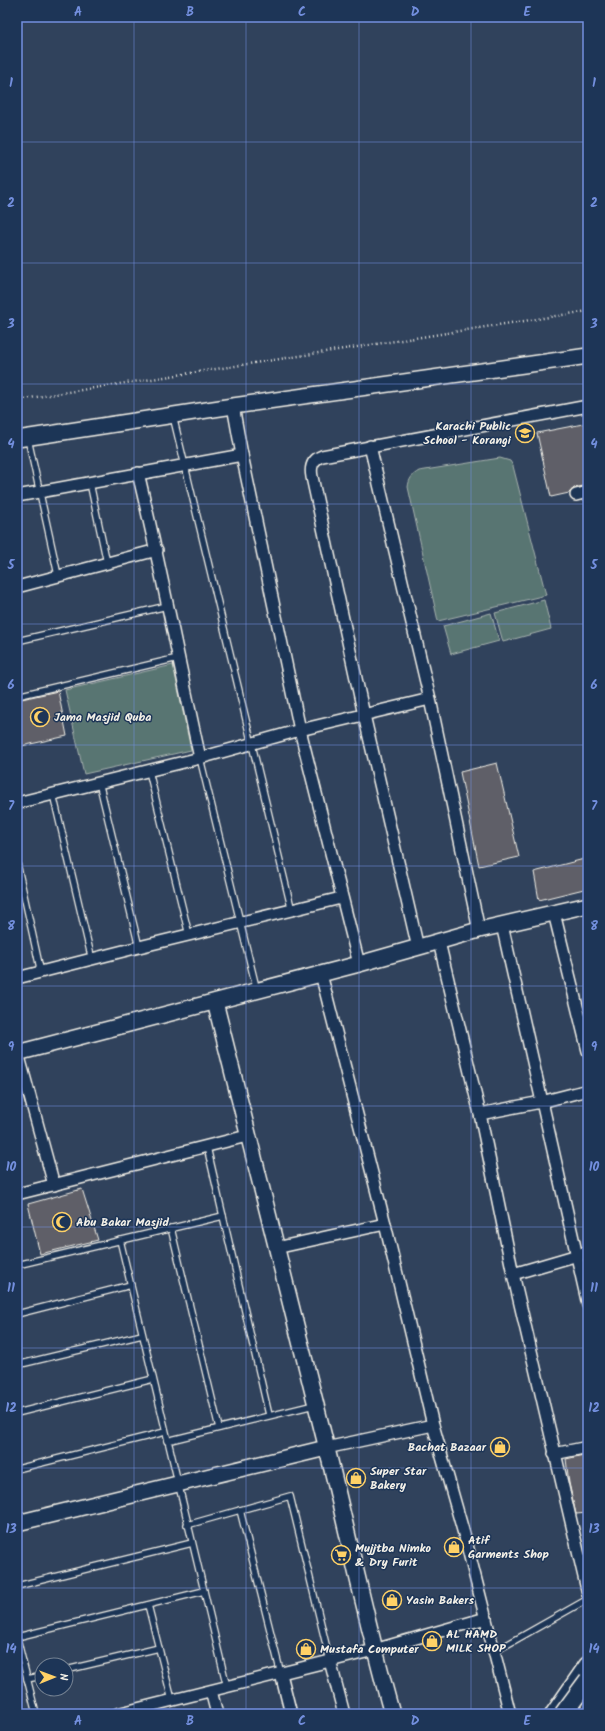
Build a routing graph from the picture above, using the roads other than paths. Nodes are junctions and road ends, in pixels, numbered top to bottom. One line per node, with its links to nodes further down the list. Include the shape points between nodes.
1 (588, 356): 2 (street)
2 (233, 406): 4 (street); 7 (street)
3 (588, 406): 6 (street)
4 (173, 416): 5 (street); 8 (lane)
5 (22, 439): 11 (lane)
6 (370, 446): 23 (street); 24 (street, via 322,456 313,463 311,471)
7 (242, 455): 8 (street); 25 (street)
8 (185, 466): 9 (street); 26 (lane)
9 (138, 473): 10 (street); 15 (street)
10 (90, 483): 11 (street); 16 (lane)
11 (39, 492): 14 (street); 17 (lane)
12 (588, 492): 13 (street)
13 (576, 495)
14 (17, 496)
15 (157, 550): 16 (street); 19 (street)
16 (107, 563): 17 (street)
17 (58, 575): 18 (street)
18 (17, 587)
19 (167, 606): 20 (lane); 21 (street)
20 (17, 641)
21 (178, 658): 22 (lane); 27 (street)
22 (17, 696)
23 (430, 700): 24 (street); 39 (street)
24 (364, 715): 25 (street); 43 (street)
25 (300, 730): 26 (street); 33 (street)
26 (252, 743): 27 (street); 35 (lane)
27 (200, 758): 28 (street); 37 (lane)
28 (149, 771): 29 (street); 40 (lane)
29 (99, 782): 30 (street); 42 (lane)
30 (53, 794): 31 (street); 44 (lane)
31 (17, 803)
32 (17, 863): 46 (lane)
33 (341, 898): 35 (street); 45 (street)
34 (588, 905): 36 (street)
35 (292, 911): 37 (street)
36 (554, 913): 38 (street); 51 (street)
37 (240, 923): 40 (street); 49 (lane)
38 (502, 925): 39 (street); 54 (street)
39 (479, 930): 41 (street)
40 (189, 935): 42 (street)
41 (439, 942): 43 (street); 55 (street)
42 (139, 947): 44 (street)
43 (418, 948): 45 (street)
44 (92, 960): 46 (street)
45 (359, 964): 47 (street)
46 (41, 973): 48 (street)
47 (321, 974): 49 (street); 61 (street)
48 (17, 978)
49 (257, 991): 50 (street)
50 (216, 1002): 52 (street); 56 (street)
51 (588, 1051)
52 (18, 1053): 58 (street)
53 (588, 1090): 54 (street)
54 (541, 1102): 55 (street); 66 (street)
55 (480, 1114): 68 (street)
56 (247, 1136): 57 (street); 64 (street)
57 (206, 1147): 58 (street); 60 (lane)
58 (54, 1185): 59 (street)
59 (17, 1194)
60 (223, 1216): 62 (lane); 77 (lane)
61 (385, 1224): 64 (street); 78 (street)
62 (171, 1228): 63 (lane); 79 (lane)
63 (120, 1240): 67 (lane); 69 (lane)
64 (276, 1248): 75 (street)
65 (588, 1252): 66 (street)
66 (577, 1255): 68 (street); 70 (street)
67 (17, 1265)
68 (513, 1274): 84 (street)
69 (131, 1285): 71 (lane); 72 (lane)
70 (588, 1304)
71 (17, 1314)
72 (142, 1335): 73 (lane); 74 (lane)
73 (17, 1365)
74 (153, 1379): 76 (lane); 80 (lane)
75 (315, 1404): 77 (lane); 83 (street)
76 (17, 1413)
77 (269, 1415): 79 (lane)
78 (433, 1425): 83 (street); 96 (street)
79 (220, 1428): 81 (lane)
80 (165, 1432): 81 (lane); 85 (lane)
81 (167, 1441): 86 (lane)
82 (588, 1447): 84 (street)
83 (326, 1448): 86 (street); 99 (street)
84 (554, 1454): 93 (street)
85 (17, 1469)
86 (177, 1485): 88 (street); 89 (lane)
87 (240, 1510): 89 (lane); 101 (lane, via 290,1496); 104 (lane)
88 (17, 1523)
89 (187, 1525): 90 (lane)
90 (192, 1542): 91 (lane); 92 (lane)
91 (17, 1586)
92 (204, 1591): 95 (lane); 108 (lane)
93 (588, 1594)
94 (588, 1599): 100 (lane)
95 (148, 1605): 97 (lane); 98 (lane)
96 (486, 1618): 99 (street); 100 (street)
97 (17, 1638): 106 (lane)
98 (159, 1648): 103 (lane); 110 (lane)
99 (374, 1650): 101 (street); 117 (street)
100 (494, 1652): 118 (street)
101 (330, 1661): 104 (street); 116 (street)
102 (588, 1665): 111 (main road)
103 (74, 1668)
104 (281, 1674): 108 (street); 115 (street)
105 (34, 1678): 106 (lane)
106 (27, 1679): 112 (lane)
107 (588, 1680): 111 (main road, bridge)
108 (227, 1687): 109 (street)
109 (211, 1691): 110 (street); 114 (street)
110 (172, 1700): 113 (street)
111 (563, 1711)
112 (36, 1714)
113 (117, 1714)
114 (217, 1714)
115 (291, 1714)
116 (344, 1714)
117 (392, 1714)
118 (510, 1714)

